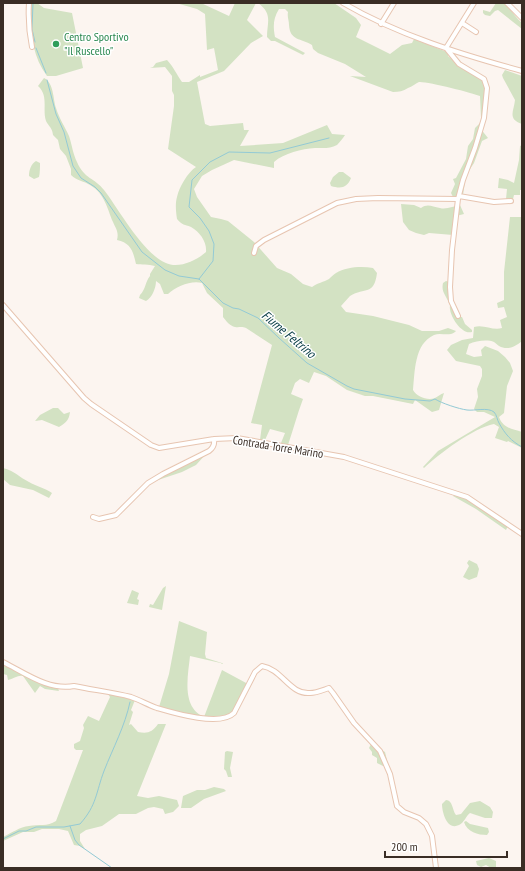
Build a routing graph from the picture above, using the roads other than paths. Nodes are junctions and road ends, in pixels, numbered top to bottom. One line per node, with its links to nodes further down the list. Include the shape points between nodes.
1 (29, 3): 11 (street, via 29,33)
2 (343, 3): 6 (street)
3 (394, 3): 9 (street)
4 (474, 3): 8 (street)
5 (507, 3): 7 (street)
6 (350, 5): 9 (street)
7 (522, 18)
8 (462, 23): 10 (street); 12 (street)
9 (382, 24): 12 (street)
10 (476, 32)
11 (32, 47)
12 (446, 48): 13 (street); 14 (street, via 459,64 484,79 487,88 484,118)
13 (522, 72)
14 (458, 198): 15 (street); 16 (street, via 378,198 337,203 264,240 256,246); 18 (street, via 450,287 451,301)
15 (511, 201)
16 (254, 253)
17 (3, 305): 19 (street, Contrada Torre Marino, via 84,398 152,445 159,448)
18 (458, 316)
19 (214, 440): 20 (street, via 213,448 209,451 148,483 116,515 99,519); 21 (street, Contrada Torre Marino, via 237,438 344,457 467,497)
20 (93, 517)
21 (522, 534)
22 (3, 662): 23 (street, via 50,685 65,688 74,686 130,697 158,708 202,718 230,717 255,672 262,666 271,668 303,693 329,688 354,723 380,751 390,774 397,806 426,824 432,836)
23 (436, 868)

